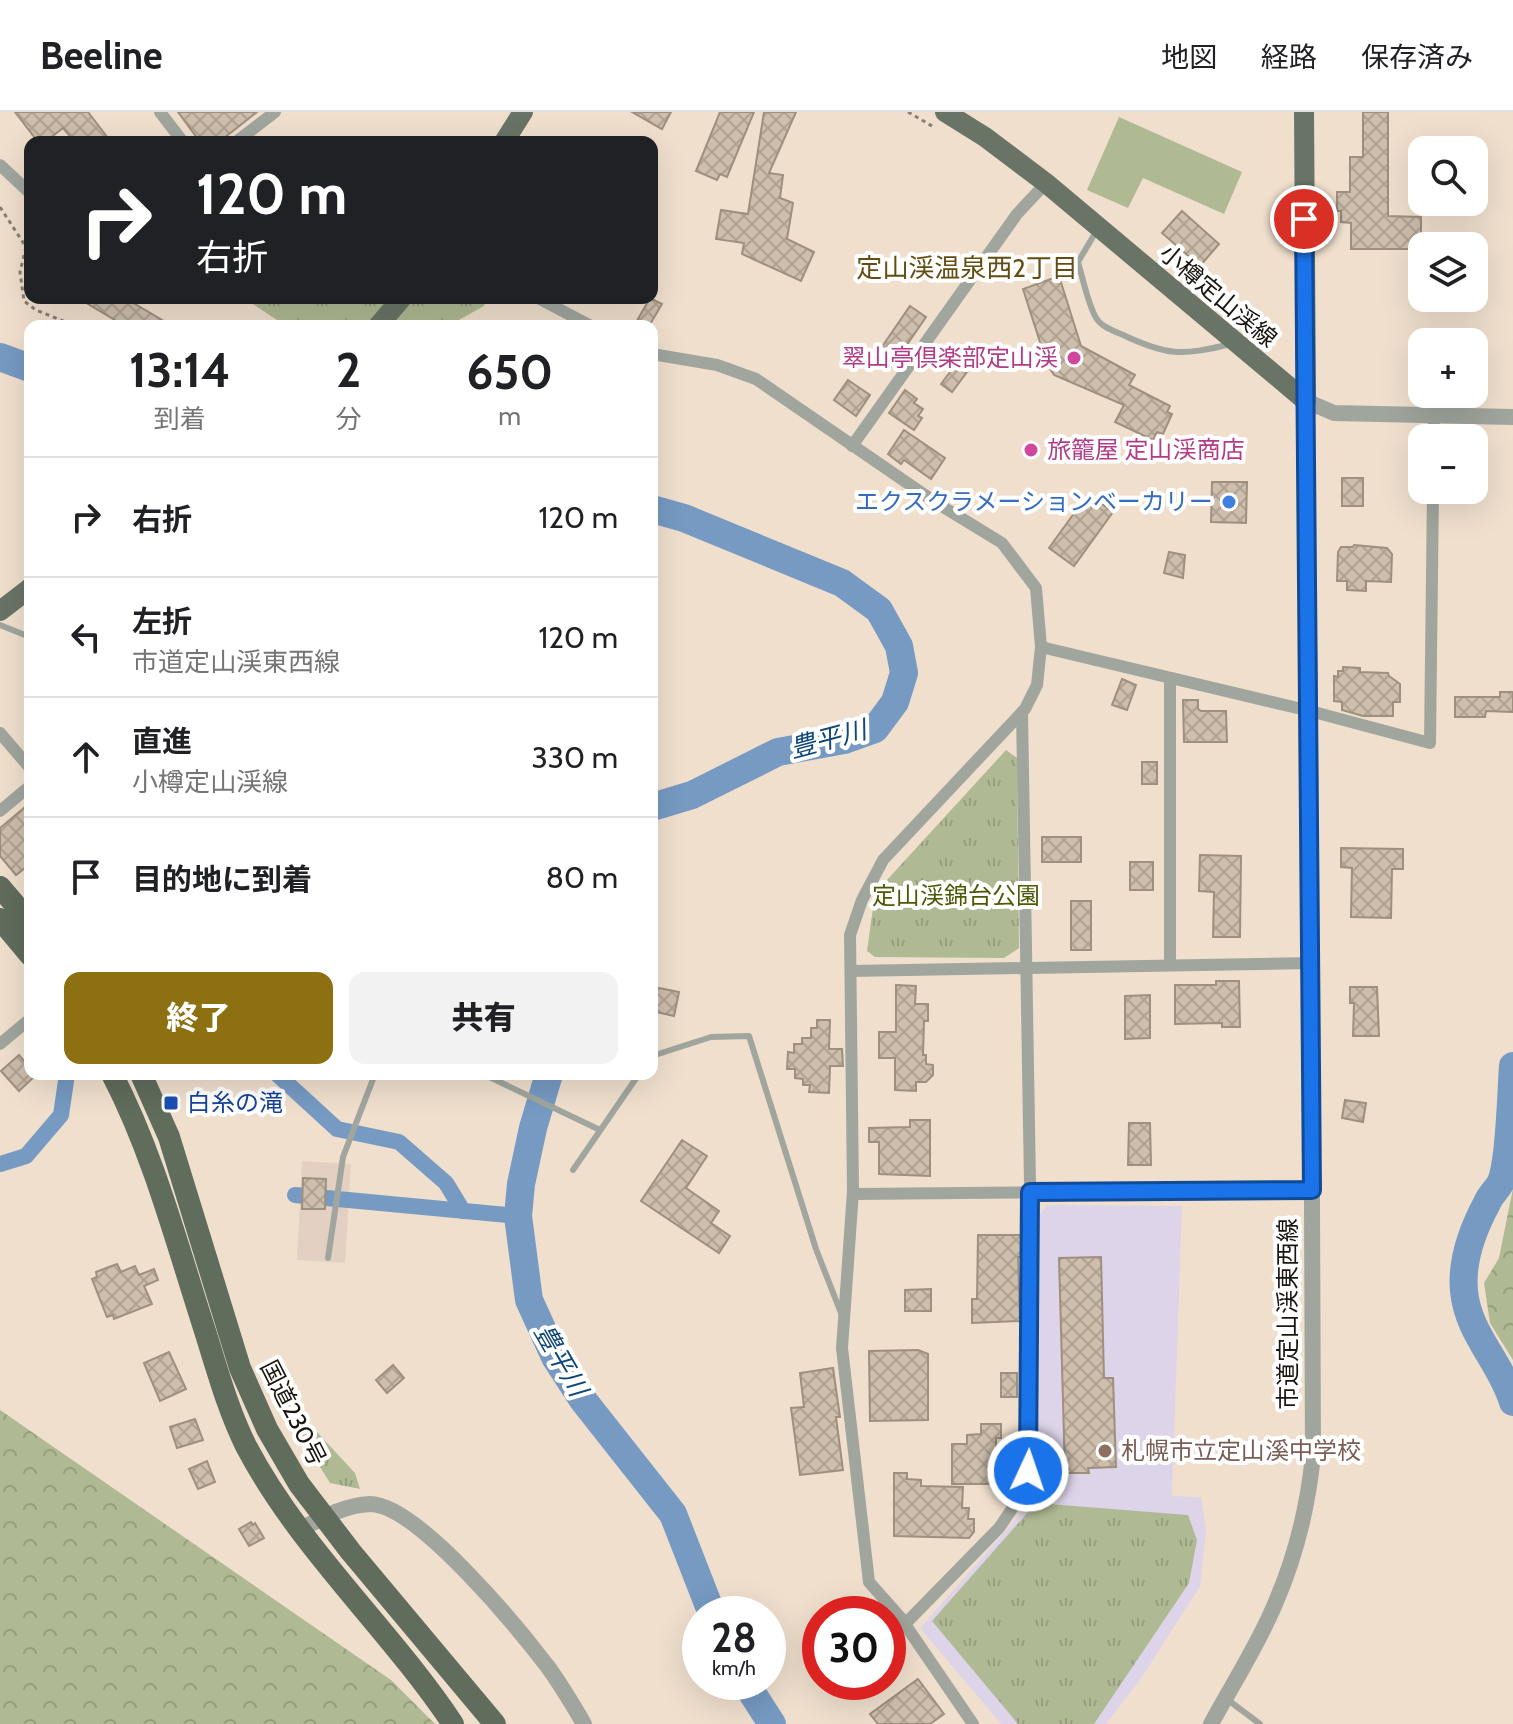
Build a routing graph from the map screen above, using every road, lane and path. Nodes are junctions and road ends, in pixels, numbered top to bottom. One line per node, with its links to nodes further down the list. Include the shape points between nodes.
1 (160, 112): 7 (street)
2 (275, 112): 8 (street)
3 (523, 112): 9 (main road)
4 (908, 112): 6 (path)
5 (1304, 112): 26 (main road, 小樽定山渓線)
6 (938, 119): 11 (main road, 小樽定山渓線, via 985,137)
7 (178, 136)
8 (244, 136)
9 (508, 136)
10 (0, 165): 12 (street)
11 (1046, 183): 14 (main road, 小樽定山渓線); 30 (street, via 1017,214)
12 (24, 187)
13 (0, 207): 15 (path)
14 (1098, 228): 24 (main road, 小樽定山渓線); 24 (lane, via 1078,262 1096,318 1105,327 1174,353)
15 (24, 244)
16 (24, 255): 17 (path)
17 (24, 301)
18 (28, 304): 21 (path)
19 (397, 304): 22 (main road)
20 (549, 304): 23 (street)
21 (60, 320)
22 (383, 320)
23 (580, 320)
24 (1234, 343): 26 (main road, 小樽定山渓線)
25 (658, 355): 30 (street, via 717,365 756,379)
26 (1306, 401): 27 (street, via 1334,413); 38 (street, 市道定山渓東西線)
27 (1434, 416): 28 (street); 29 (street)
28 (1513, 417)
29 (1434, 424)
30 (852, 446): 36 (street, via 1002,543 1036,588)
31 (1433, 504): 38 (street, via 1430,743)
32 (24, 593): 33 (main road)
33 (0, 611)
34 (0, 625): 35 (lane)
35 (24, 635)
36 (1041, 647): 37 (street); 39 (street, via 1037,685)
37 (1170, 678): 38 (street); 49 (street)
38 (1310, 711): 48 (street, 市道定山渓東西線)
39 (1022, 712): 50 (street); 51 (street, via 883,860 850,935)
40 (0, 733): 41 (street)
41 (24, 761)
42 (24, 791): 43 (street)
43 (0, 811)
44 (0, 887): 45 (highway)
45 (24, 915)
46 (0, 919): 47 (highway)
47 (24, 948)
48 (1311, 963): 49 (street); 62 (street, 市道定山渓東西線)
49 (1170, 965): 50 (street)
50 (1026, 967): 51 (street); 63 (street)
51 (851, 971): 64 (street)
52 (24, 1024): 53 (street)
53 (0, 1044)
54 (658, 1054): 66 (lane, via 711,1037 749,1036 816,1249)
55 (115, 1080): 68 (highway, 国道230号, via 144,1145 245,1444)
56 (144, 1080): 67 (highway, 国道230号, via 169,1137 240,1368 267,1429)
57 (373, 1080): 65 (lane, via 343,1157)
58 (495, 1080): 60 (lane)
59 (635, 1080): 60 (lane)
60 (600, 1130): 61 (lane)
61 (573, 1170)
62 (1312, 1190): 63 (street); 72 (street, 市道定山渓東西線, via 1310,1489 1275,1606)
63 (1030, 1192): 64 (street); 70 (street, via 1026,1488 999,1528)
64 (853, 1194): 66 (street)
65 (328, 1258)
66 (844, 1320): 69 (street, via 842,1348 869,1582)
67 (325, 1516): 68 (street); 74 (highway, 国道230号); 75 (street, via 371,1504 416,1525 446,1551 547,1665)
68 (301, 1529): 73 (highway, 国道230号)
69 (881, 1596)
70 (906, 1623)
71 (906, 1625): 76 (street)
72 (1225, 1698): 77 (street, 市道定山渓東西線); 78 (lane)
73 (453, 1724)
74 (495, 1724)
75 (584, 1724)
76 (973, 1724)
77 (1211, 1724)
78 (1260, 1724)

